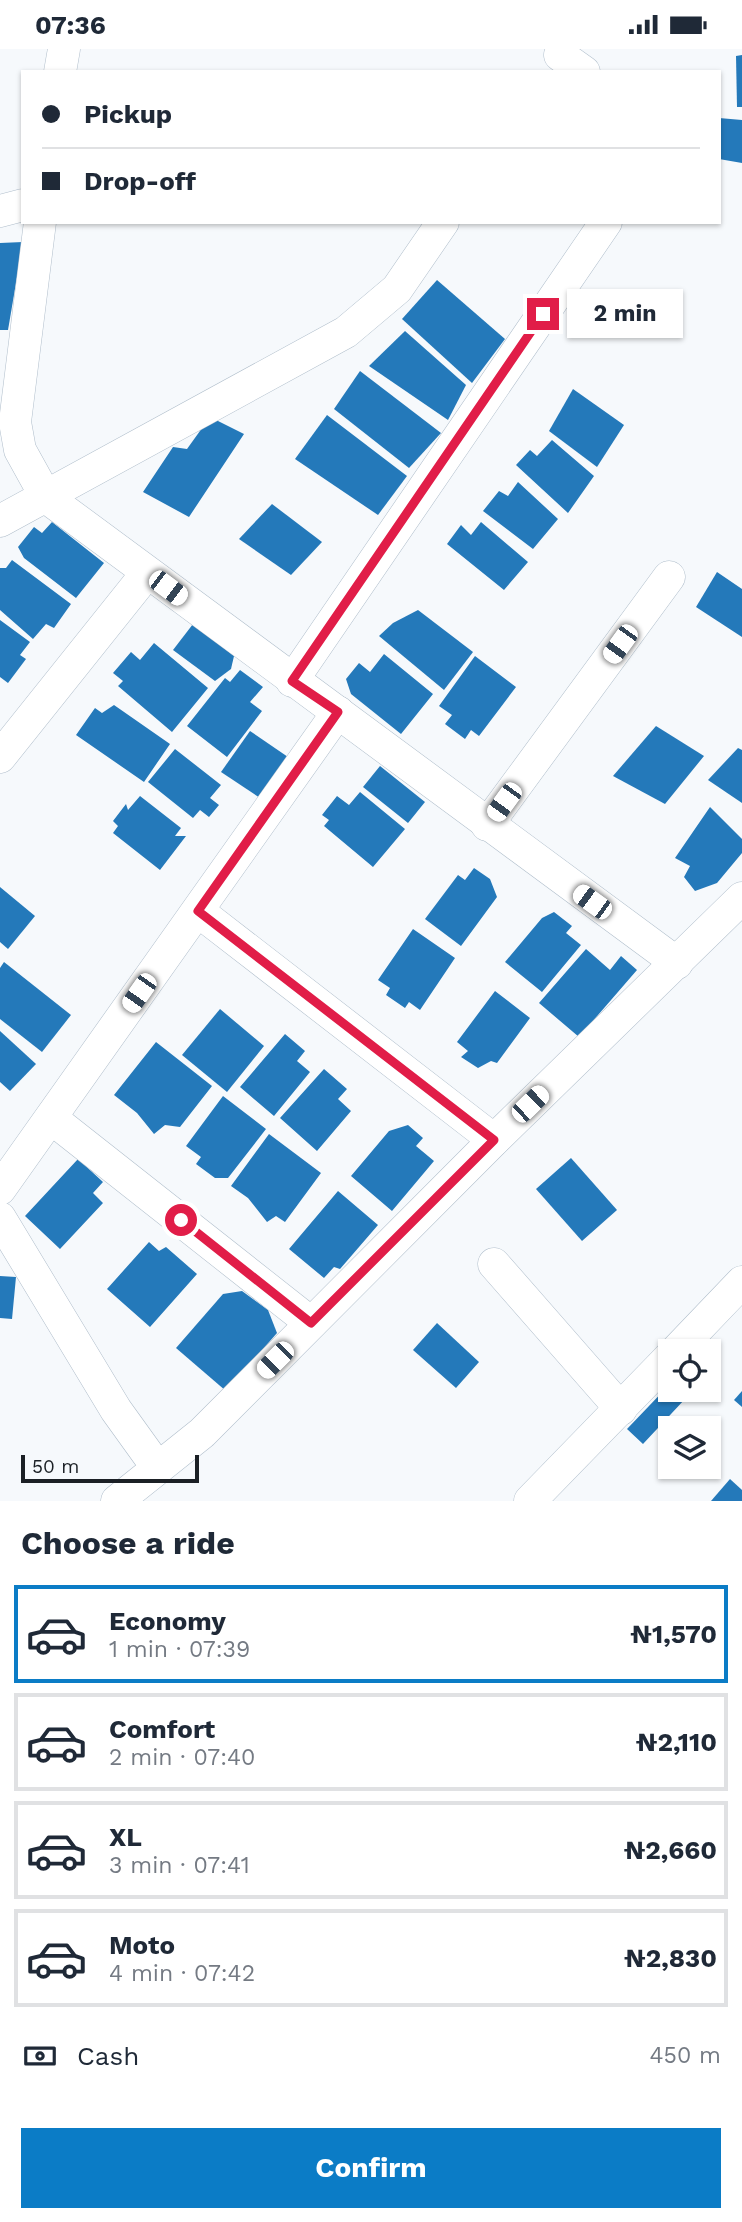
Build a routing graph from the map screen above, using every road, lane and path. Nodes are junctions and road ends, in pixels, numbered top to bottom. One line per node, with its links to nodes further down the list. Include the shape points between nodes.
1 (64, 49): 2 (street)
2 (60, 70)
3 (21, 206): 4 (street)
4 (0, 211)
5 (40, 224): 8 (street)
6 (442, 224): 9 (street, via 397,289 346,332)
7 (605, 224): 13 (street)
8 (8, 434): 9 (street)
9 (46, 497): 10 (street); 11 (street)
10 (0, 520)
11 (147, 572): 13 (street); 15 (street)
12 (669, 577): 16 (street)
13 (292, 681): 14 (street)
14 (338, 712): 16 (street); 18 (street)
15 (0, 757)
16 (487, 825): 19 (street)
17 (742, 898): 19 (street)
18 (198, 911): 20 (street); 21 (street)
19 (677, 963): 21 (street)
20 (51, 1118): 22 (street); 26 (street)
21 (494, 1140): 26 (street)
22 (0, 1189)
23 (0, 1218): 30 (street, via 116,1410)
24 (494, 1264): 29 (street)
25 (742, 1282): 27 (street)
26 (311, 1323): 30 (street, via 202,1433)
27 (687, 1339)
28 (658, 1370): 29 (street)
29 (621, 1409): 32 (street)
30 (157, 1467): 31 (street)
31 (117, 1501)
32 (530, 1501)

